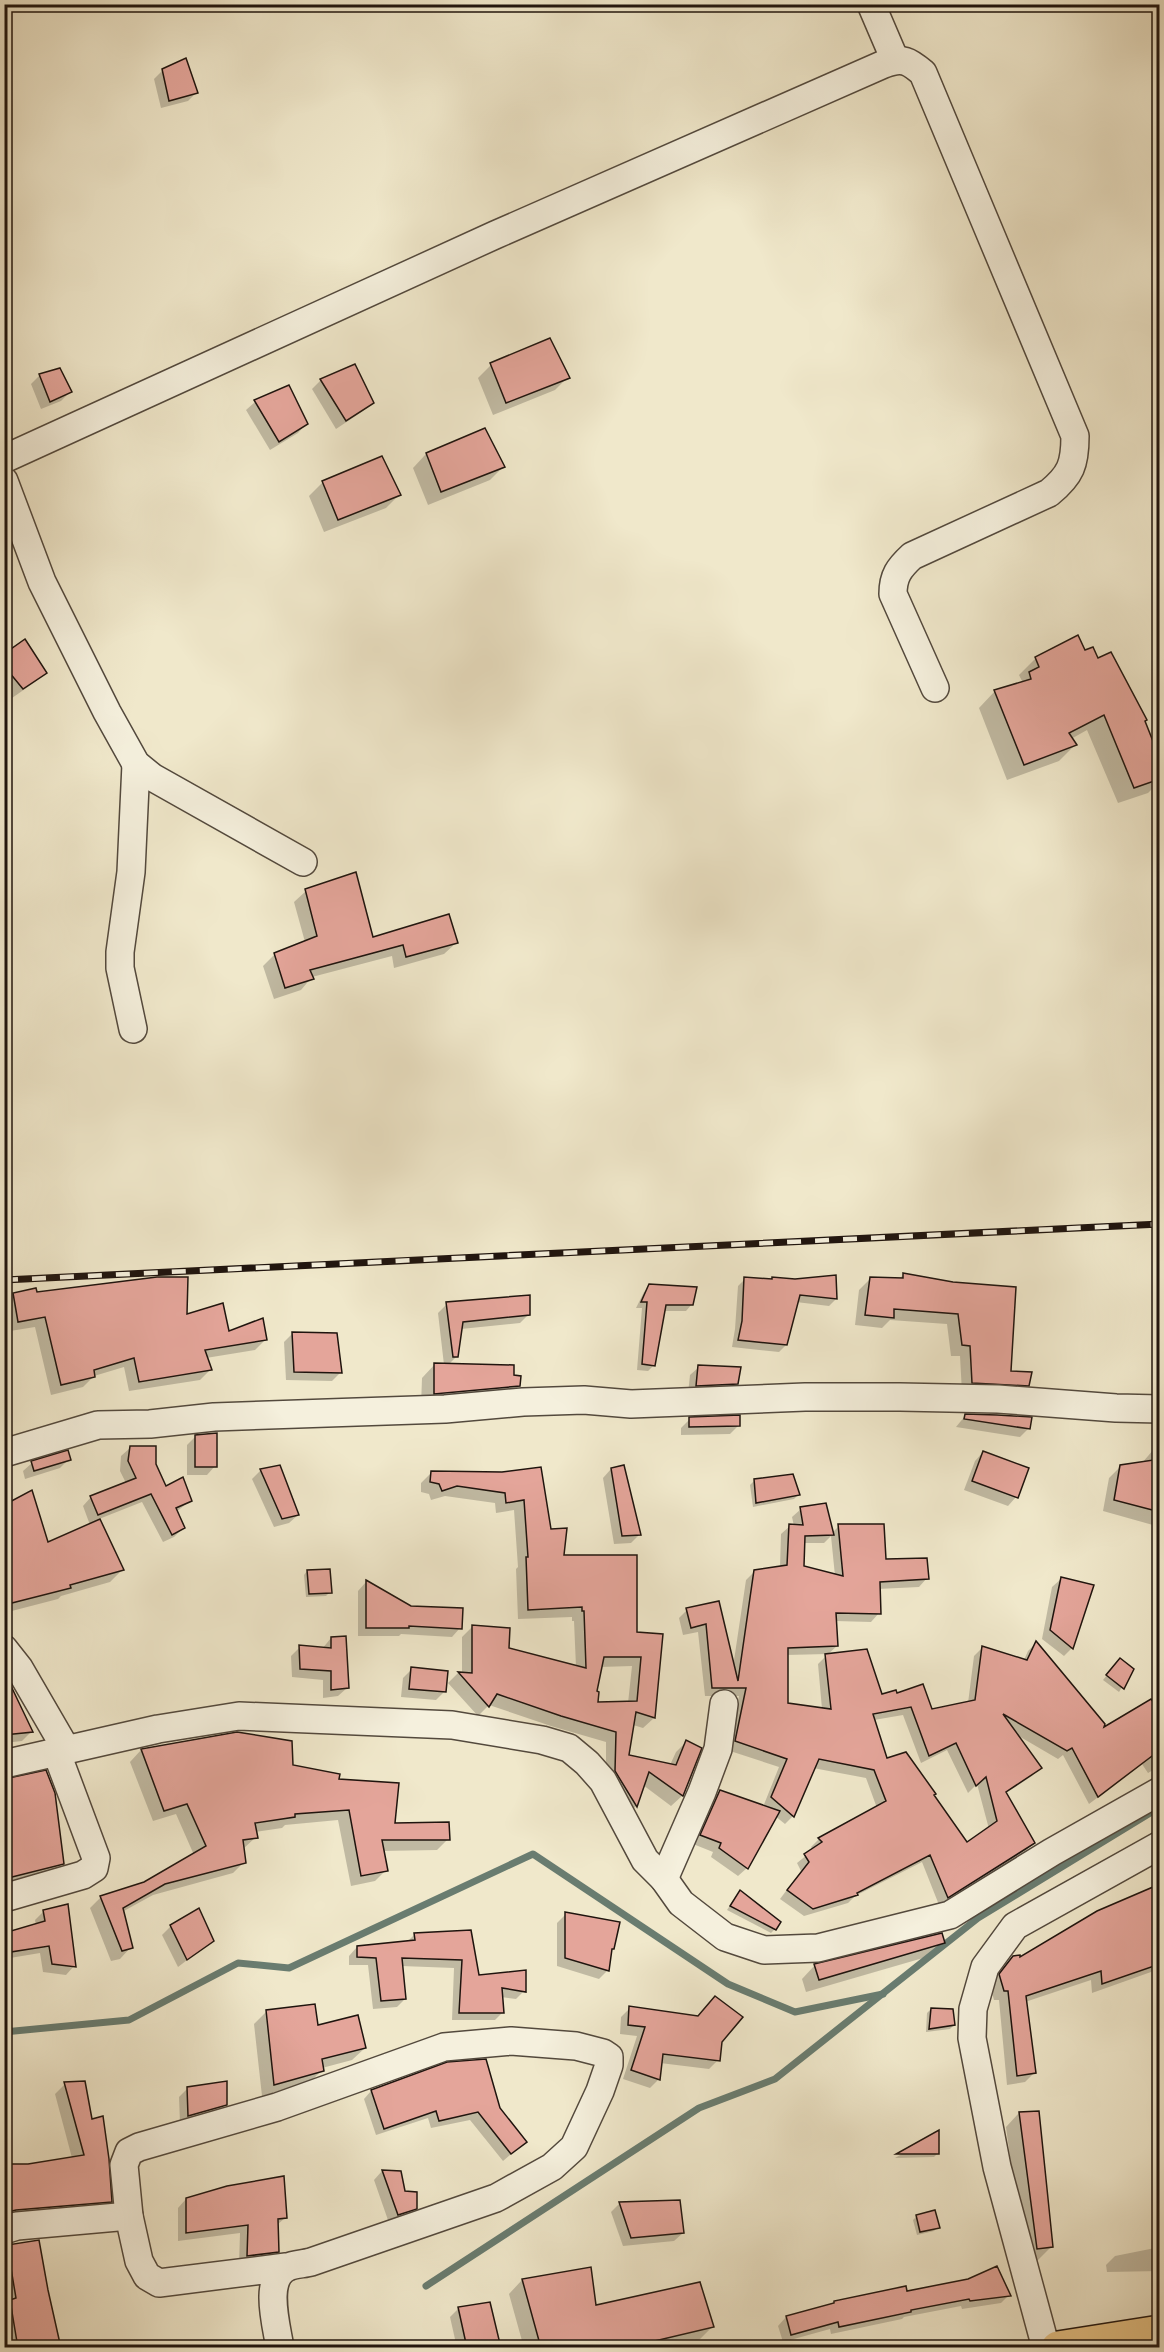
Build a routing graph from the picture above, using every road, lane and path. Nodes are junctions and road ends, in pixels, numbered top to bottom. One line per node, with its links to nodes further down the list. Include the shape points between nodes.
1 (871, 4): 2 (street)
2 (895, 60): 3 (street, via 495,235); 5 (street, via 910,62 923,73 1075,436 1075,459 1064,480 1049,493 912,556 893,580 893,594)
3 (4, 459)
4 (4, 481): 6 (street, via 42,582)
5 (935, 688)
6 (136, 764): 7 (street, via 152,777); 8 (street, via 131,872 120,960)
7 (303, 862)
8 (133, 1029)
9 (1160, 1408): 10 (street, via 998,1398 900,1397 631,1404 584,1400 523,1402 98,1425)
10 (4, 1452)
11 (4, 1649): 13 (street, via 19,1668)
12 (724, 1704): 17 (street, via 718,1749)
13 (61, 1750): 14 (street); 17 (street, via 239,1716 452,1725 542,1740 569,1748 598,1775 645,1860); 18 (street, via 96,1858 94,1868 83,1875)
14 (4, 1764)
15 (1160, 1791): 17 (street, via 950,1916 818,1948 764,1950 725,1937 681,1903)
16 (1160, 1845): 24 (street, via 1015,1926 985,1967 973,2009 972,2038 997,2167)
17 (664, 1879)
18 (4, 1898)
19 (129, 2216): 20 (street); 21 (street, via 139,2261 147,2276 159,2283); 21 (street, via 124,2165 129,2152 139,2147 277,2107 444,2048 511,2042 576,2046 609,2057 600,2091 574,2147 552,2167 496,2198)
20 (4, 2230)
21 (286, 2268): 23 (street, via 276,2278 272,2296)
22 (1160, 2332): 25 (main road)
23 (280, 2348)
24 (1046, 2348)
25 (1058, 2348)

